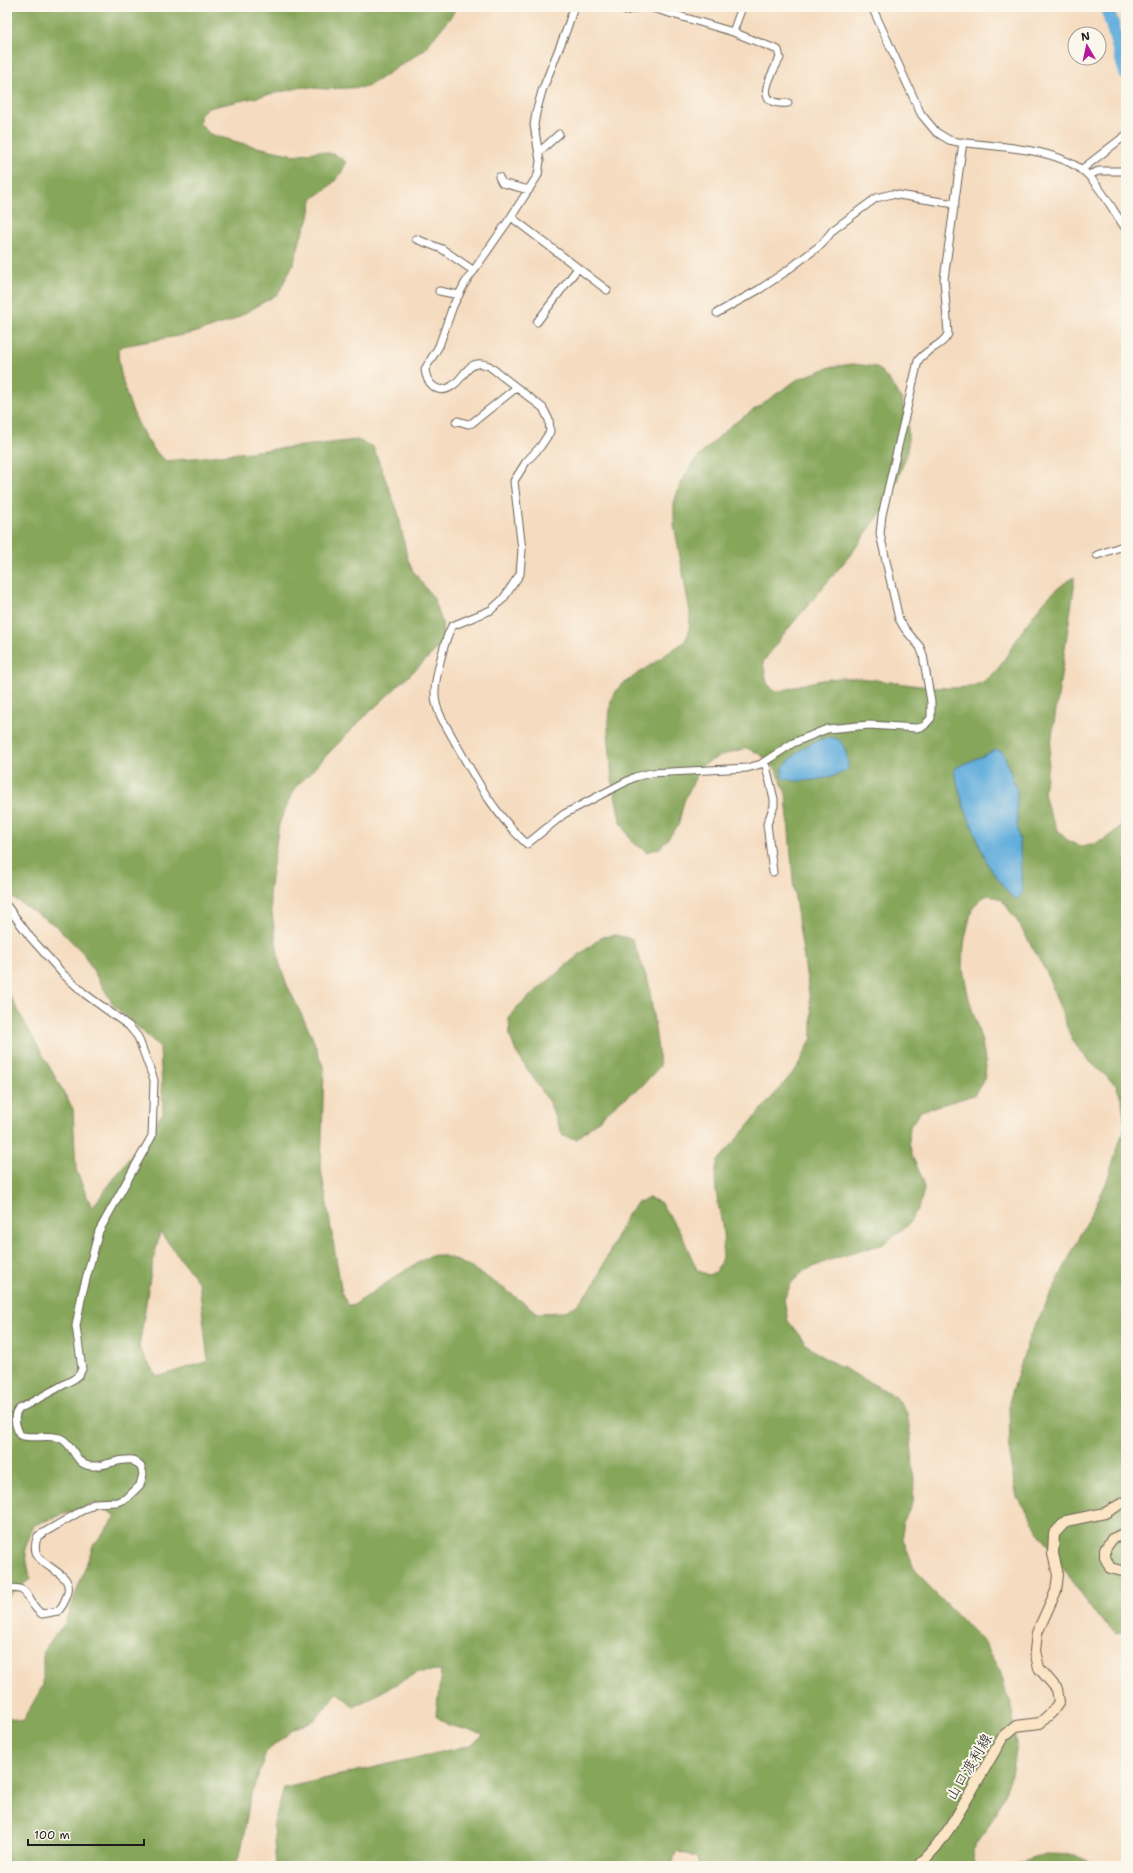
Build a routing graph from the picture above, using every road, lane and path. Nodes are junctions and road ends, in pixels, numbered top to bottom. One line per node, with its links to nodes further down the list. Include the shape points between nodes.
1 (574, 7): 12 (street, via 537,105 534,125)
2 (619, 7): 3 (street, via 625,11)
3 (639, 7)
4 (649, 7): 7 (street)
5 (742, 7): 7 (street)
6 (872, 7): 11 (street, via 921,114 936,132 949,140)
7 (733, 32): 8 (street, via 778,50 780,58 766,85 766,92 775,102)
8 (788, 103)
9 (559, 134): 12 (street)
10 (1126, 135): 13 (street)
11 (963, 142): 13 (street, via 1055,155 1068,160); 18 (street)
12 (539, 152): 17 (street, via 540,169)
13 (1081, 170): 15 (street)
14 (1126, 171): 15 (street, via 1100,171)
15 (1088, 175): 20 (street)
16 (499, 177): 17 (street, via 502,183)
17 (529, 190): 19 (street)
18 (954, 204): 27 (street, via 892,194 876,198 832,230 822,244 785,272); 33 (street, via 944,279 948,334 942,343 925,353 918,361 880,524 884,558 897,614 923,655 931,702 931,718 924,726 917,728 869,724 827,729 793,743)
19 (512, 217): 22 (street); 23 (street)
20 (1126, 229)
21 (416, 239): 23 (street, via 442,250)
22 (578, 268): 24 (street); 28 (street)
23 (474, 271): 26 (street)
24 (607, 290)
25 (440, 291): 26 (street)
26 (459, 295): 29 (street, via 438,346 425,369 427,380 435,388 444,390 471,367 485,364)
27 (717, 313)
28 (536, 322)
29 (516, 388): 30 (street, via 472,423); 33 (street, via 543,408 550,426 549,435 514,481 522,550 520,574 503,599 491,610 452,626 434,691 435,702 442,719 487,797 517,837 527,844 564,814 635,777 651,773 747,768)
30 (456, 422)
31 (1126, 545): 32 (street)
32 (1097, 555)
33 (765, 762): 34 (street, via 774,799 767,824)
34 (773, 872)
35 (7, 906): 39 (street, via 63,974 129,1026 138,1037 155,1084 152,1136 99,1232 84,1287 76,1326 82,1369 74,1379 49,1391 15,1413 20,1435 29,1438 61,1439 80,1461 91,1466 133,1460 141,1468 142,1479 140,1485 122,1501 95,1503 38,1536 35,1546 38,1557 64,1576 68,1584 68,1594 58,1611 42,1614 35,1608 28,1594 20,1589)
36 (1126, 1501): 40 (main road, 山口渡利線, via 1105,1513 1066,1521 1054,1534 1053,1554 1058,1575 1056,1591 1038,1633 1035,1651 1039,1668 1057,1689 1059,1702 1040,1723 1016,1726 1003,1737 951,1826)
37 (1126, 1534): 38 (main road, via 1112,1539 1105,1549 1110,1568)
38 (1126, 1572)
39 (7, 1589)
40 (919, 1866)

